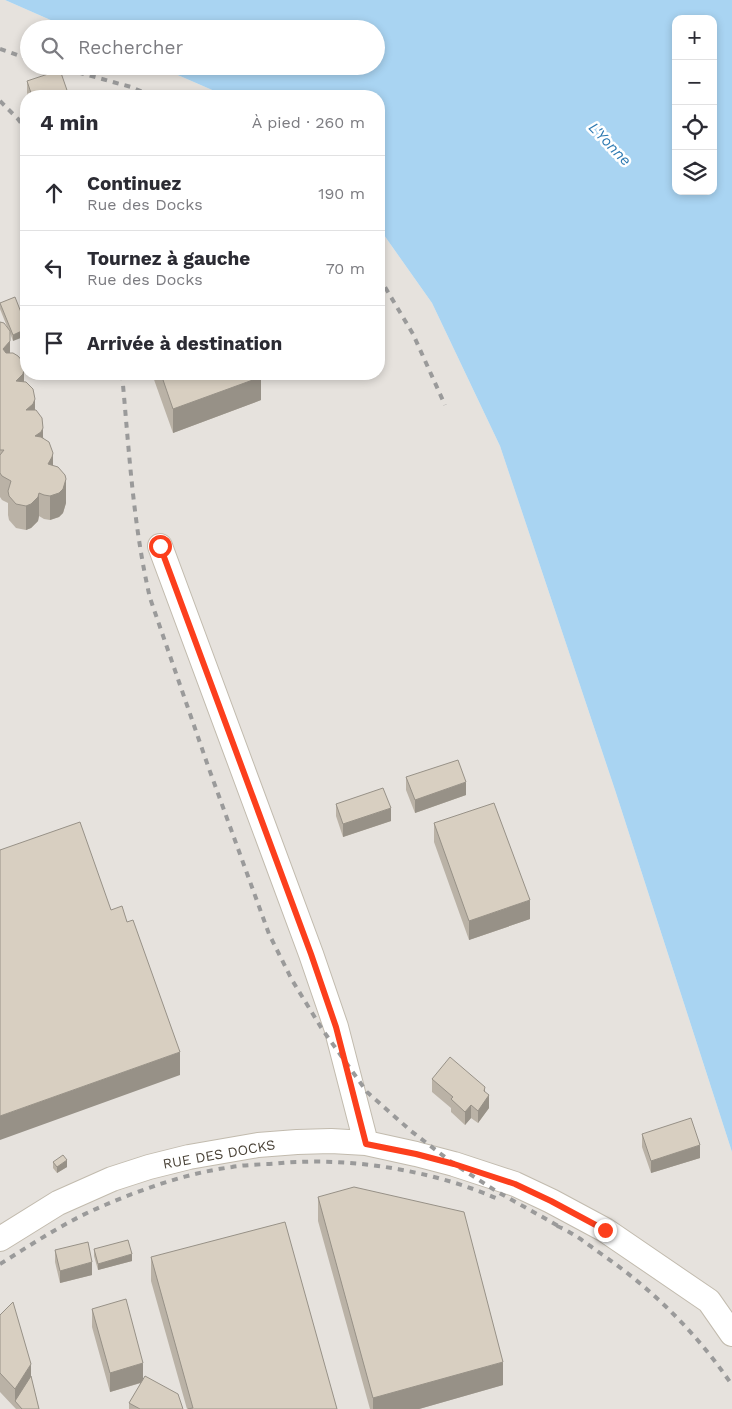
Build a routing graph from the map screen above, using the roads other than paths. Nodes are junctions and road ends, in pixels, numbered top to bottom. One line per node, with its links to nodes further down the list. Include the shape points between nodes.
1 (160, 546): 2 (street, via 311,954 336,1027)
2 (366, 1144): 3 (street, RUE DES DOCKS, via 331,1141 258,1145 149,1167 58,1203); 4 (street, RUE DES DOCKS, via 454,1164 515,1184 551,1201 605,1230 709,1301)
3 (0, 1239)
4 (732, 1334)

